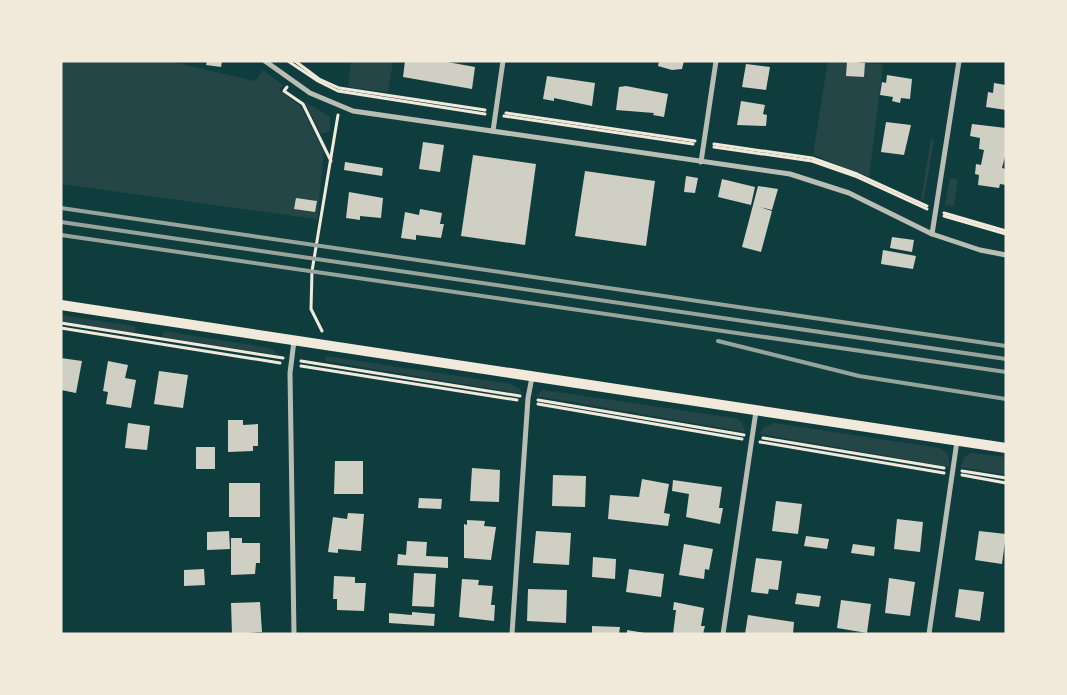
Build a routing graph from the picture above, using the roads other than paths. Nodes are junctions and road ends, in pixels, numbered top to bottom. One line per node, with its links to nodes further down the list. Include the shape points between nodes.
1 (265, 61): 5 (street)
2 (503, 61): 6 (street)
3 (716, 61): 7 (street)
4 (959, 61): 8 (street)
5 (271, 63): 6 (street, via 310,94 340,107 374,115)
6 (494, 131): 7 (street)
7 (701, 162): 8 (street, via 815,180 879,206)
8 (932, 234): 9 (street)
9 (1006, 255)
10 (61, 305): 11 (main road)
11 (294, 341): 12 (main road); 16 (street, via 290,373)
12 (532, 377): 13 (main road); 17 (street)
13 (756, 411): 14 (main road); 18 (street)
14 (957, 441): 15 (main road); 19 (street)
15 (1006, 448)
16 (294, 634)
17 (512, 634)
18 (723, 634)
19 (929, 634)

